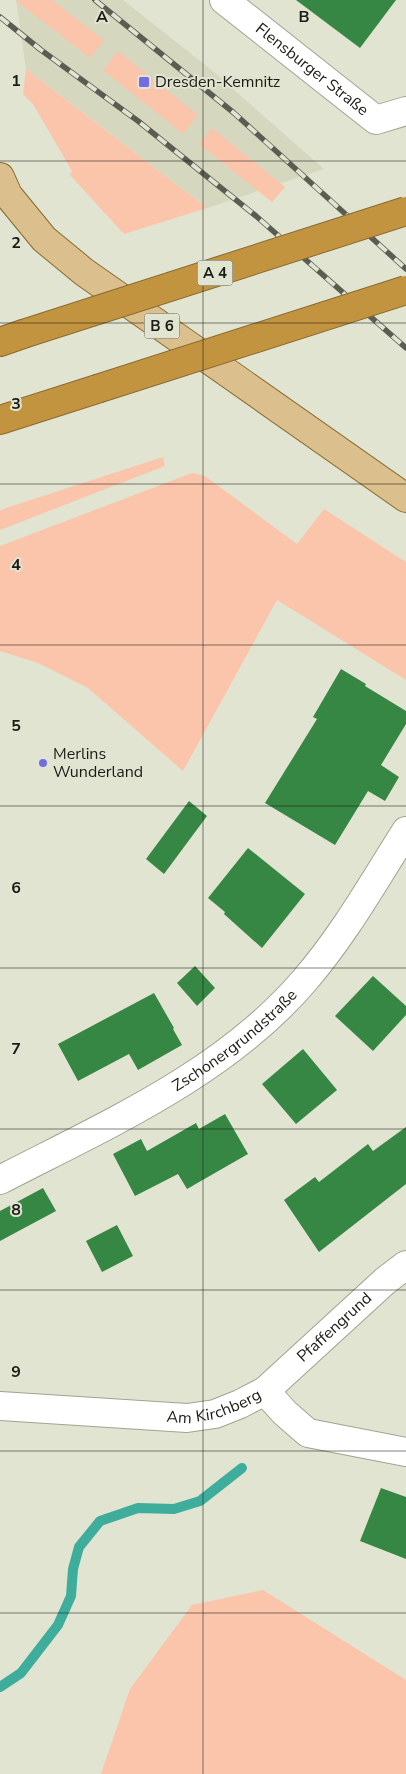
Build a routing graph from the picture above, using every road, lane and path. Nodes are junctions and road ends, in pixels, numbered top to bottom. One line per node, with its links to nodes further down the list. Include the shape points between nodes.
1 (224, 0): 2 (street, Flensburger Straße, via 376,120)
2 (406, 111)
3 (0, 176): 8 (main road, B 6, via 8,195 44,239 84,272)
4 (406, 211): 6 (highway, A 4, bridge)
5 (406, 290): 7 (highway, bridge)
6 (12, 338)
7 (0, 420)
8 (406, 498)
9 (406, 831): 10 (street, Zschonergrundstraße, via 339,937 275,1012 234,1048 178,1086)
10 (0, 1180)
11 (406, 1266): 12 (street, Pfaffengrund)
12 (265, 1391): 13 (street, Am Kirchberg, via 215,1414 187,1418); 14 (street, Am Kirchberg, via 308,1433)
13 (0, 1406)
14 (406, 1452)

